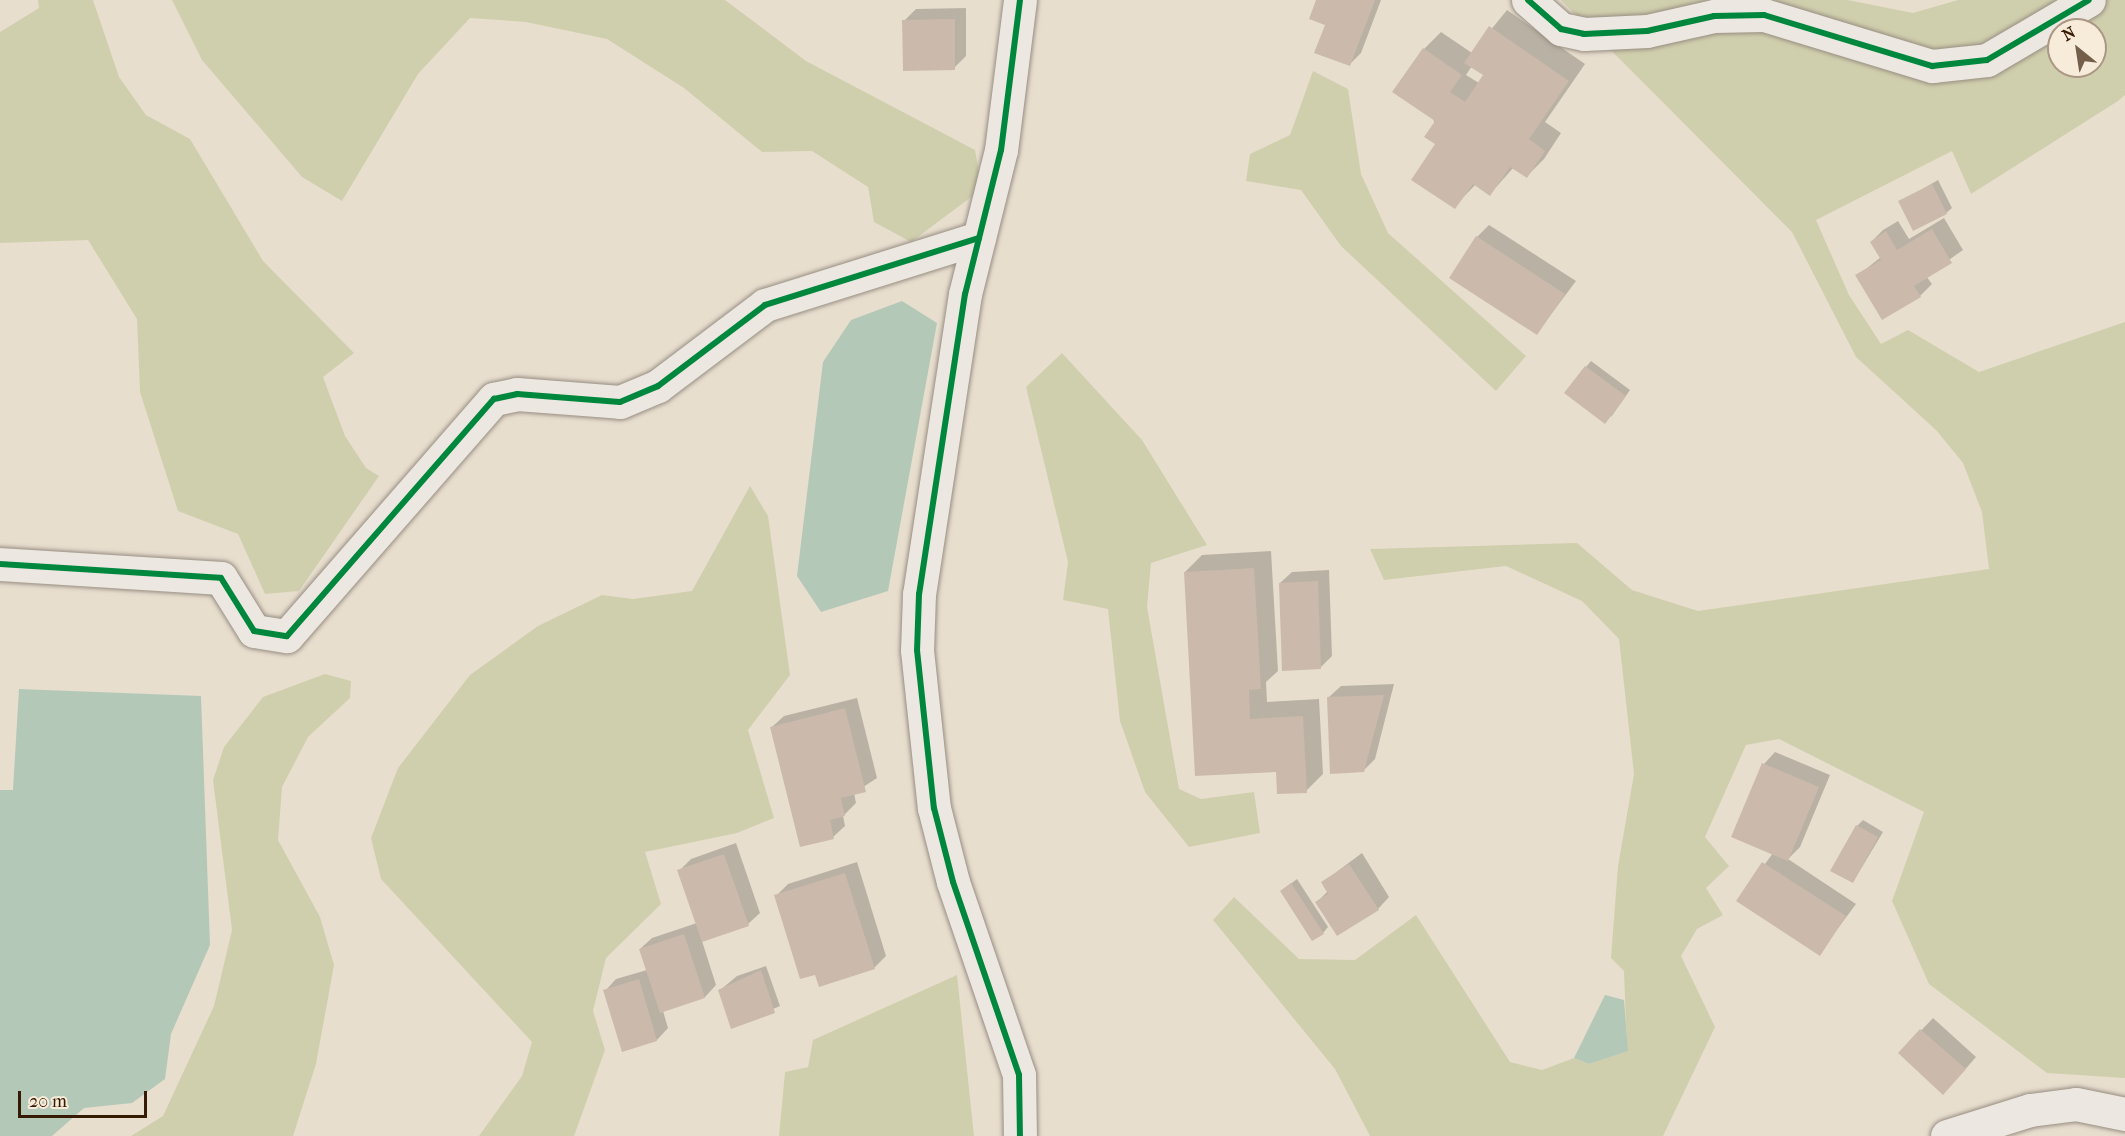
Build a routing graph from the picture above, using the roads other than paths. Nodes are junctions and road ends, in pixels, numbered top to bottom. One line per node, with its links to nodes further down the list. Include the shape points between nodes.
1 (1020, 0): 4 (street, via 1001,150)
2 (1528, 0): 3 (street, via 1561,29 1584,34 1647,31 1714,16 1764,15 1932,66 1987,60)
3 (2089, 0)
4 (979, 238): 5 (street, via 765,305 658,386 620,402 517,394 494,399 286,636 254,631 221,578); 7 (street, via 965,294 919,594 917,650 934,808 953,882 1019,1075)
5 (0, 564)
6 (2125, 1114): 8 (street, via 2076,1104 2030,1110)
7 (1020, 1136)
8 (1947, 1136)

